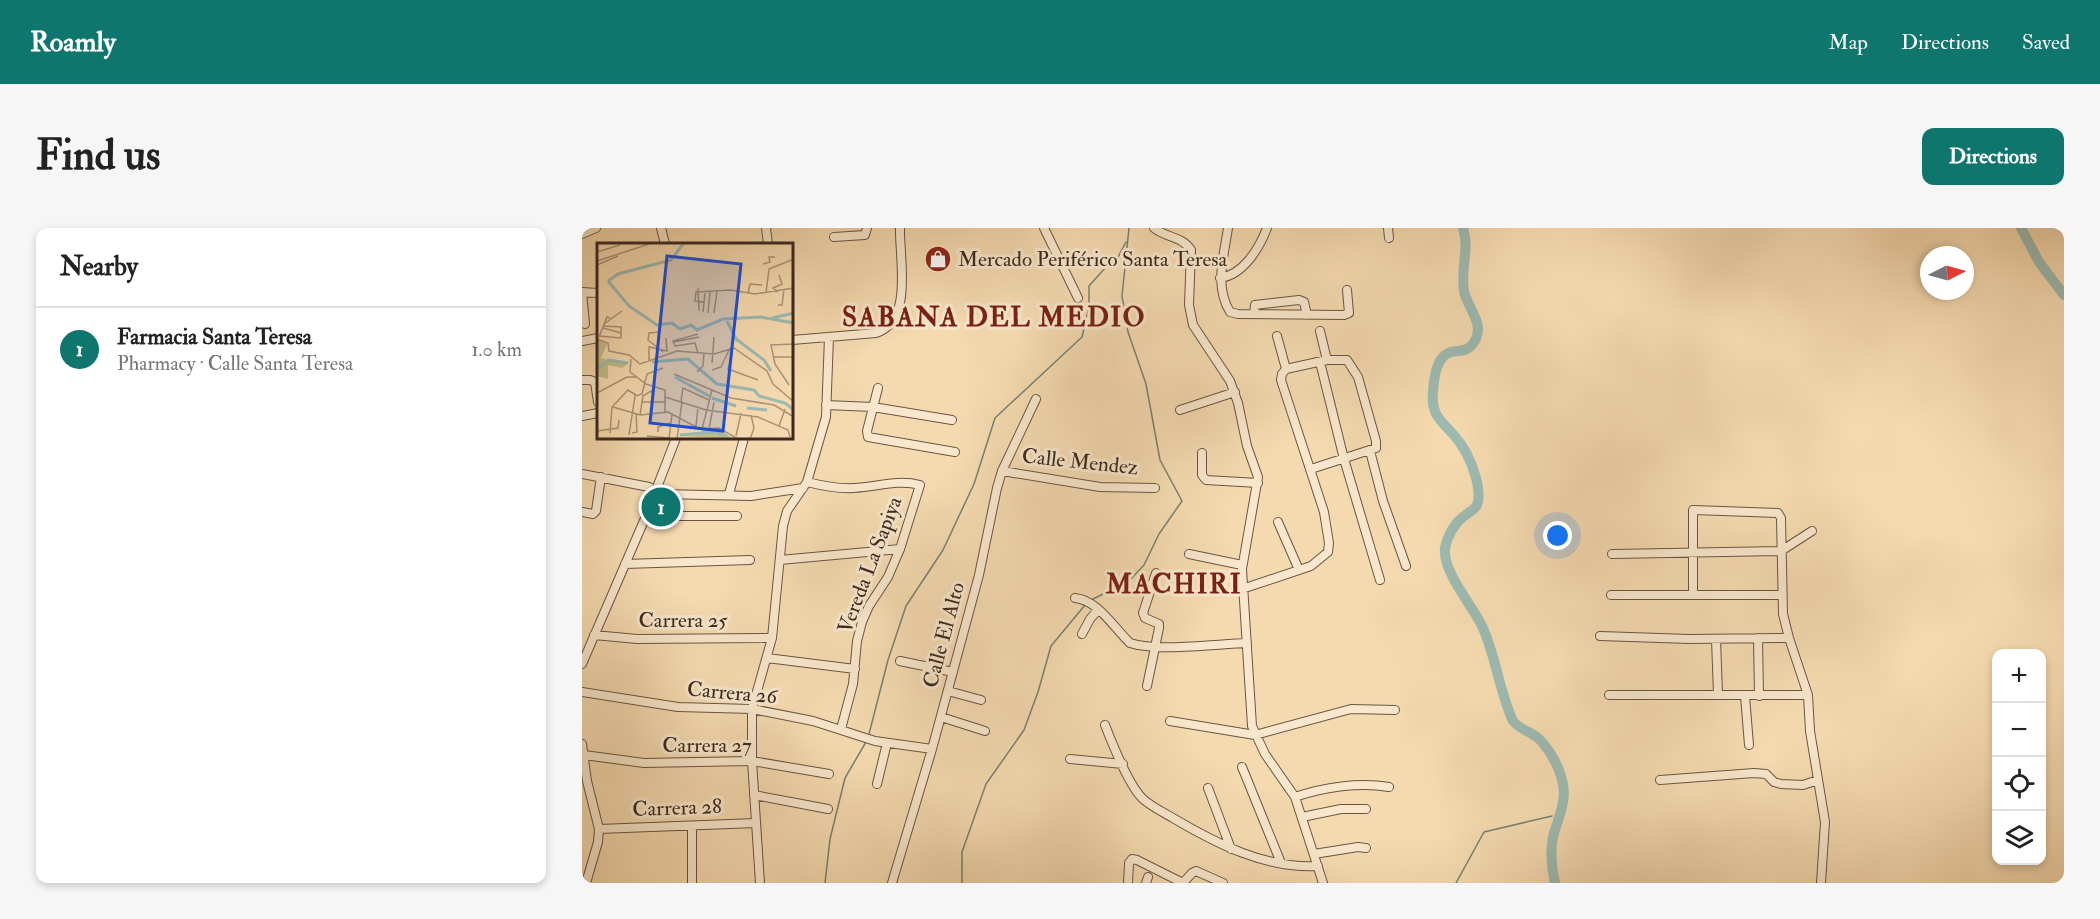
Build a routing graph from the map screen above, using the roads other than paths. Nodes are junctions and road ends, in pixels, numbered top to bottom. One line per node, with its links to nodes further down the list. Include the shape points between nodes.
1 (596, 228): 11 (street)
2 (661, 228): 14 (street)
3 (766, 228): 15 (street)
4 (867, 228): 12 (street, via 865,235)
5 (900, 228): 25 (street, via 902,290 897,311 884,330)
6 (1044, 228): 19 (street)
7 (1154, 228): 33 (street, via 1184,241 1191,250 1189,305 1193,325 1225,370)
8 (1228, 228): 16 (street)
9 (1267, 228): 16 (street, via 1238,272)
10 (1388, 228): 13 (street)
11 (582, 234)
12 (834, 237)
13 (1389, 238)
14 (665, 243)
15 (768, 243)
16 (1220, 278): 20 (street, via 1230,312)
17 (1347, 291): 21 (street, via 1349,313)
18 (597, 292): 22 (street, via 582,292)
19 (1078, 298)
20 (1254, 315): 21 (street); 21 (street, via 1255,305 1299,300 1304,302)
21 (1306, 315)
22 (585, 324)
23 (1320, 331): 29 (street)
24 (1276, 336): 30 (street)
25 (829, 337): 27 (street); 36 (street)
26 (597, 338): 28 (street)
27 (794, 340)
28 (582, 341)
29 (1323, 361): 30 (street); 44 (street, via 1347,360 1358,377 1376,441 1376,448); 47 (street)
30 (1286, 369): 48 (street, via 1281,380)
31 (582, 380): 34 (street, via 595,382)
32 (878, 388): 37 (street)
33 (1235, 392): 38 (street); 52 (street)
34 (597, 395)
35 (1036, 399): 49 (street, Calle El Alto)
36 (826, 405): 37 (street); 53 (street)
37 (873, 407): 41 (street); 45 (street, via 868,437)
38 (1180, 410)
39 (597, 413): 40 (street)
40 (582, 416)
41 (951, 420)
42 (675, 440): 55 (street)
43 (743, 440): 56 (street)
44 (1370, 451): 47 (street); 71 (street)
45 (955, 452)
46 (1202, 453): 52 (street, via 1202,475 1206,480)
47 (1344, 459): 48 (street); 74 (street)
48 (1311, 469): 72 (street, via 1326,522 1328,552)
49 (1002, 471): 54 (street, Calle Mendez, via 1100,487); 94 (street, Calle El Alto)
50 (582, 474): 51 (street)
51 (601, 477): 55 (street); 57 (street, via 596,511)
52 (1258, 483): 70 (street)
53 (805, 485): 56 (street, via 751,496); 62 (street, Vereda La Sapiya, via 920,485); 68 (street, via 787,511)
54 (1155, 488)
55 (656, 492): 56 (street); 58 (street)
56 (729, 494)
57 (582, 512)
58 (646, 516): 59 (street); 69 (street)
59 (737, 516)
60 (1278, 522): 72 (street)
61 (1812, 531): 63 (street)
62 (900, 549): 68 (street); 93 (street, Vereda La Sapiya, via 862,622)
63 (1781, 551): 66 (street); 66 (street, via 1778,513 1693,510); 78 (street)
64 (1189, 554): 70 (street)
65 (1612, 554): 66 (street)
66 (1693, 554): 77 (street)
67 (750, 560): 69 (street)
68 (780, 560): 84 (street)
69 (625, 564): 82 (street)
70 (1242, 565): 75 (street)
71 (1406, 566)
72 (1299, 570): 75 (street)
73 (1156, 573): 89 (street, via 1143,613 1159,624)
74 (1380, 580)
75 (1242, 589): 88 (street)
76 (1611, 595): 77 (street)
77 (1693, 595): 78 (street)
78 (1781, 595): 86 (street)
79 (1079, 598): 80 (street)
80 (1094, 607): 81 (street); 89 (street, via 1130,643)
81 (1082, 634)
82 (594, 635): 84 (street, Carrera 25, via 637,639); 92 (street)
83 (1600, 636): 87 (street)
84 (772, 638): 90 (street)
85 (1758, 638): 86 (street); 87 (street); 102 (street)
86 (1789, 638): 100 (street)
87 (1716, 639): 99 (street)
88 (1247, 642): 89 (street); 111 (street)
89 (1155, 646): 95 (street)
90 (767, 658): 93 (street); 104 (street)
91 (900, 661): 94 (street)
92 (582, 664)
93 (855, 669): 109 (street, Vereda La Sapiya)
94 (953, 672): 96 (street, Calle El Alto)
95 (1147, 686)
96 (948, 691): 103 (street); 106 (street, Calle El Alto)
97 (582, 692): 104 (street, Carrera 26, via 678,707)
98 (1609, 695): 99 (street)
99 (1718, 695): 101 (street)
100 (1808, 695): 102 (street); 123 (street)
101 (1745, 696): 102 (street); 114 (street)
102 (1759, 696)
103 (981, 700)
104 (752, 709): 109 (street, Carrera 26); 118 (street)
105 (1395, 710): 111 (street, via 1328,713)
106 (941, 717): 110 (street); 115 (street, Calle El Alto)
107 (1170, 721): 111 (street)
108 (1105, 725): 119 (street)
109 (841, 729): 112 (street, Carrera 26)
110 (985, 731)
111 (1255, 735): 128 (street)
112 (888, 743): 115 (street, Carrera 26); 124 (street)
113 (582, 744): 116 (street)
114 (1749, 746)
115 (932, 749): 143 (street, Calle El Alto)
116 (584, 755): 118 (street, Carrera 27, via 644,763); 134 (street)
117 (1070, 759): 119 (street)
118 (752, 761): 121 (street, Carrera 27); 127 (street)
119 (1123, 765): 136 (street, via 1143,800)
120 (1242, 767): 138 (street)
121 (829, 774)
122 (1660, 780): 123 (street, via 1754,773 1792,786)
123 (1818, 780): 147 (street, via 1825,822)
124 (877, 784)
125 (1389, 787): 128 (street, via 1351,786)
126 (1208, 788): 136 (street)
127 (754, 795): 129 (street); 132 (street)
128 (1295, 797): 131 (street)
129 (828, 809)
130 (1366, 809): 131 (street, via 1341,809)
131 (1302, 817): 137 (street)
132 (756, 823): 133 (street, Carrera 28); 142 (street)
133 (692, 826): 134 (street, Carrera 28); 141 (street)
134 (600, 829): 140 (street)
135 (1366, 848): 137 (street)
136 (1231, 849): 138 (street)
137 (1314, 854): 139 (street)
138 (1281, 863): 139 (street)
139 (1318, 866): 146 (street)
140 (586, 883)
141 (692, 883)
142 (760, 883)
143 (892, 883)
144 (1128, 883): 145 (street, via 1129,863 1137,860 1183,883 1196,871)
145 (1223, 883)
146 (1323, 883)
147 (1821, 883)

